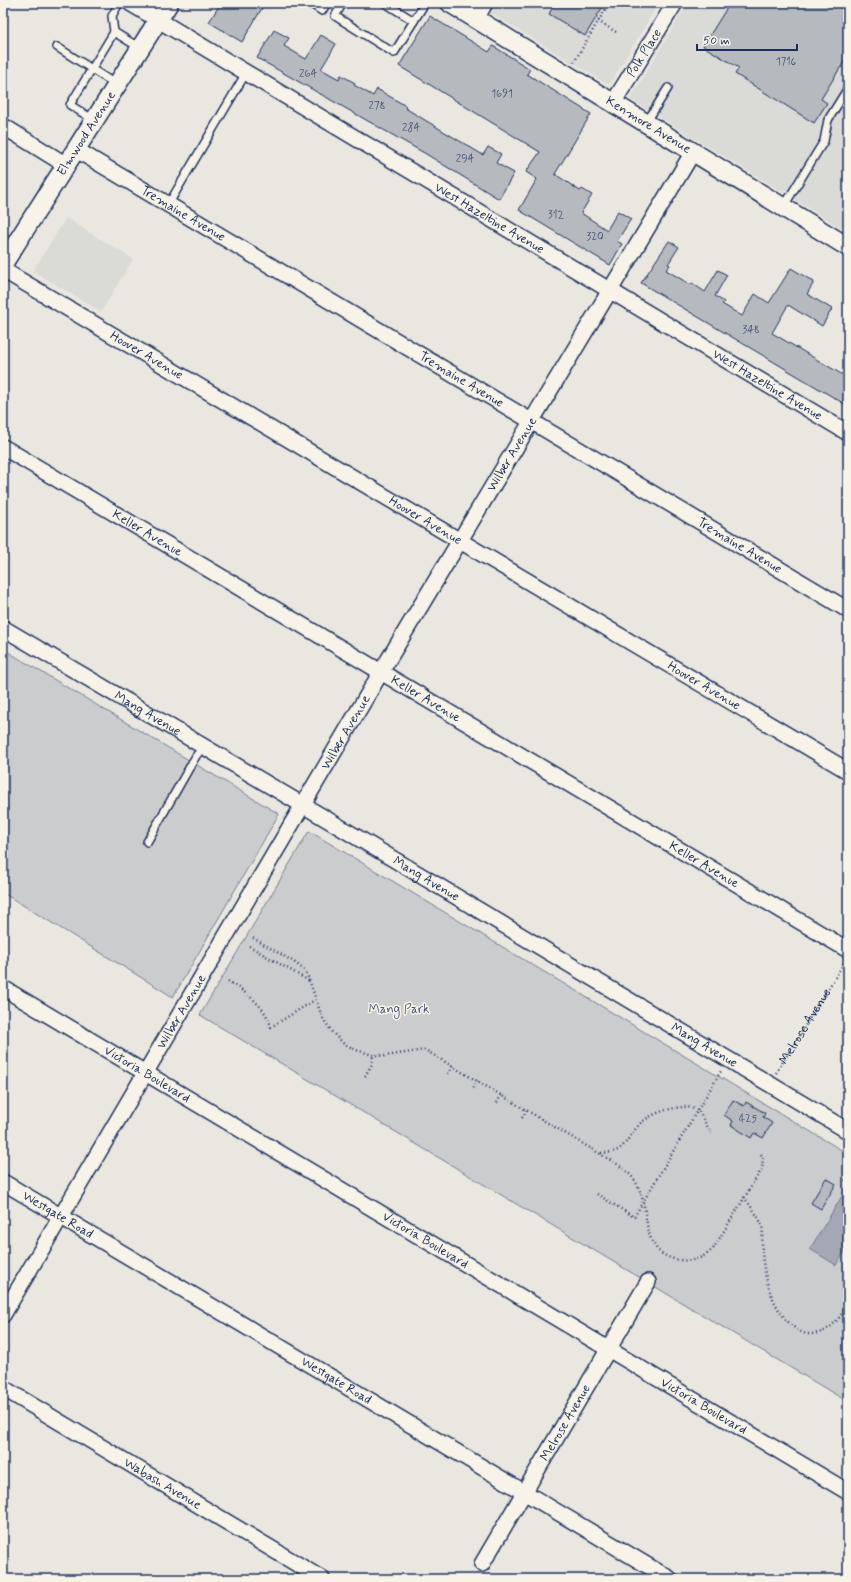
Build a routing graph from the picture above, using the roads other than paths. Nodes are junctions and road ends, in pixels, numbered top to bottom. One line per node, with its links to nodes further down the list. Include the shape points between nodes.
1 (119, 3): 15 (lane, via 112,16)
2 (130, 3): 13 (street, West Hazeltine Avenue)
3 (169, 3): 13 (street, Elmwood Avenue)
4 (310, 3): 5 (lane, via 322,11)
5 (327, 3)
6 (343, 3): 14 (lane, via 335,16 394,53)
7 (385, 3): 14 (lane)
8 (425, 3): 14 (lane)
9 (450, 3): 12 (street, Kenmore Avenue)
10 (485, 3): 12 (street)
11 (674, 3): 23 (street, Polk Place)
12 (476, 19): 23 (street, Kenmore Avenue)
13 (159, 20): 17 (street, Elmwood Avenue); 19 (street, West Hazeltine Avenue)
14 (414, 21)
15 (114, 32): 17 (lane); 18 (lane)
16 (57, 46): 18 (lane)
17 (140, 48): 20 (street, Elmwood Avenue)
18 (92, 69): 20 (lane); 24 (lane, via 70,105)
19 (246, 73): 30 (lane); 35 (street, West Hazeltine Avenue)
20 (117, 85): 24 (street, Elmwood Avenue)
21 (668, 88): 25 (lane)
22 (848, 88): 31 (lane, via 828,120 824,141)
23 (613, 103): 25 (street, Kenmore Avenue)
24 (94, 120): 27 (street, Elmwood Avenue)
25 (646, 123): 28 (street, Kenmore Avenue)
26 (3, 126): 29 (street)
27 (75, 149): 29 (street, Elmwood Avenue); 30 (street, Tremaine Avenue)
28 (693, 152): 31 (street, Kenmore Avenue); 35 (street, Wilber Avenue)
29 (66, 165): 33 (street, Elmwood Avenue)
30 (168, 205): 36 (street, Tremaine Avenue)
31 (783, 207): 32 (street, Kenmore Avenue)
32 (848, 247)
33 (3, 264)
34 (3, 270): 39 (street, Hoover Avenue)
35 (610, 292): 36 (street, Wilber Avenue); 37 (street, West Hazeltine Avenue)
36 (532, 422): 39 (street, Wilber Avenue); 40 (street, Tremaine Avenue)
37 (848, 433)
38 (3, 447): 42 (street, Keller Avenue)
39 (460, 541): 42 (street, Wilber Avenue); 44 (street, Hoover Avenue)
40 (848, 610)
41 (3, 628): 43 (street, Mang Avenue)
42 (381, 672): 45 (street, Wilber Avenue); 47 (street, Keller Avenue)
43 (204, 746): 45 (street, Mang Avenue); 46 (lane)
44 (848, 771)
45 (303, 805): 49 (street, Wilber Avenue); 50 (street, Mang Avenue)
46 (147, 842)
47 (846, 956)
48 (3, 988): 49 (street, Victoria Boulevard)
49 (146, 1072): 52 (street, Wilber Avenue); 55 (street, Victoria Boulevard)
50 (848, 1131)
51 (3, 1182): 52 (street, Westgate Road)
52 (61, 1216): 54 (street, Wilber Avenue); 57 (street, Westgate Road)
53 (648, 1282): 55 (street, Melrose Avenue)
54 (3, 1315)
55 (608, 1349): 57 (street, Melrose Avenue); 58 (street, Victoria Boulevard)
56 (3, 1388): 60 (street, Wabash Avenue)
57 (524, 1492): 59 (street, Melrose Avenue); 61 (street, Westgate Road)
58 (848, 1492)
59 (482, 1564)
60 (322, 1579)
61 (670, 1579)

